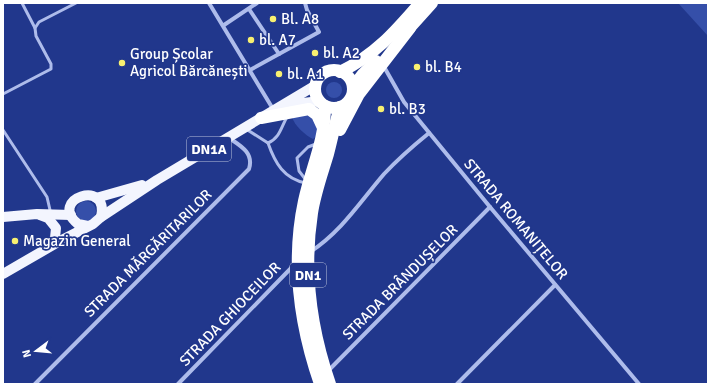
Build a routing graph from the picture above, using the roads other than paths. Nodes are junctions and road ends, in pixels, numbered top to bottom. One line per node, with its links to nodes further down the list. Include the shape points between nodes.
1 (22, 3): 10 (lane)
2 (76, 3): 10 (lane, via 39,22)
3 (209, 3): 9 (street)
4 (257, 3): 8 (street)
5 (304, 3): 12 (street, via 319,32)
6 (420, 3): 15 (highway, via 377,50)
7 (432, 3): 11 (highway, DN1)
8 (249, 9): 9 (street); 12 (street)
9 (224, 25): 14 (street)
10 (35, 28): 18 (lane, via 36,36 52,69)
11 (410, 28): 13 (highway, DN1); 17 (highway, DN1)
12 (279, 54): 14 (street)
13 (382, 64): 26 (street, STRADA ROMANIȚELOR, via 404,102); 30 (highway, DN1, via 359,94)
14 (250, 70): 21 (street)
15 (340, 72): 16 (highway, via 334,70 322,74); 17 (highway, via 349,77)
16 (316, 85): 19 (highway, DN1, via 315,91); 21 (main road, DN1A)
17 (353, 87): 20 (highway, DN1, via 350,99)
18 (3, 94)
19 (323, 104): 20 (highway); 23 (main road, DN1A, via 296,105); 27 (highway, DN1)
20 (340, 107): 30 (highway, DN1)
21 (273, 109): 23 (main road, DN1A)
22 (291, 112): 23 (highway, DN1A); 27 (highway, DN1A, via 301,109 313,111 320,119); 29 (lane, via 285,120 283,129)
23 (260, 118): 24 (main road, DN1A)
24 (244, 128): 28 (main road, DN1A); 29 (lane)
25 (3, 130): 35 (lane, via 47,197)
26 (429, 133): 34 (street, STRADA ROMANIȚELOR); 43 (street, STRADA GHIOCEILOR, via 384,173 334,234)
27 (323, 135): 32 (highway, DN1); 32 (lane, via 297,158 299,171)
28 (229, 138): 31 (main road, DN1A); 47 (street, STRADA MĂRGĂRITARILOR, via 248,152 252,160 249,169)
29 (268, 143): 32 (lane, via 278,166 297,181)
30 (324, 165): 43 (highway, DN1)
31 (157, 180): 33 (main road, DN1A); 39 (main road, DN1A)
32 (308, 183): 43 (highway, DN1, via 300,230)
33 (96, 198): 37 (main road, DN1A, via 87,194 77,197); 39 (main road, via 101,206)
34 (490, 207): 45 (street, STRADA ROMANIȚELOR); 46 (street, STRADA BRÂNDUȘELOR)
35 (50, 210): 36 (main road, DN1A); 37 (main road, DN1A)
36 (37, 214): 37 (main road, DN1A); 38 (main road, DN1A); 42 (main road, via 48,218 56,228 55,238)
37 (72, 214): 40 (main road, DN1A, via 83,226); 41 (main road, via 68,233)
38 (3, 217)
39 (101, 217): 40 (main road, DN1A)
40 (88, 226): 41 (main road)
41 (60, 241): 42 (main road)
42 (46, 249): 44 (main road)
43 (303, 257): 46 (highway, DN1, via 301,300 306,332); 48 (street, STRADA GHIOCEILOR)
44 (3, 274)
45 (555, 285): 49 (street); 50 (street, STRADA ROMANIȚELOR)
46 (323, 381)
47 (35, 384)
48 (178, 384)
49 (458, 384)
50 (639, 384)

